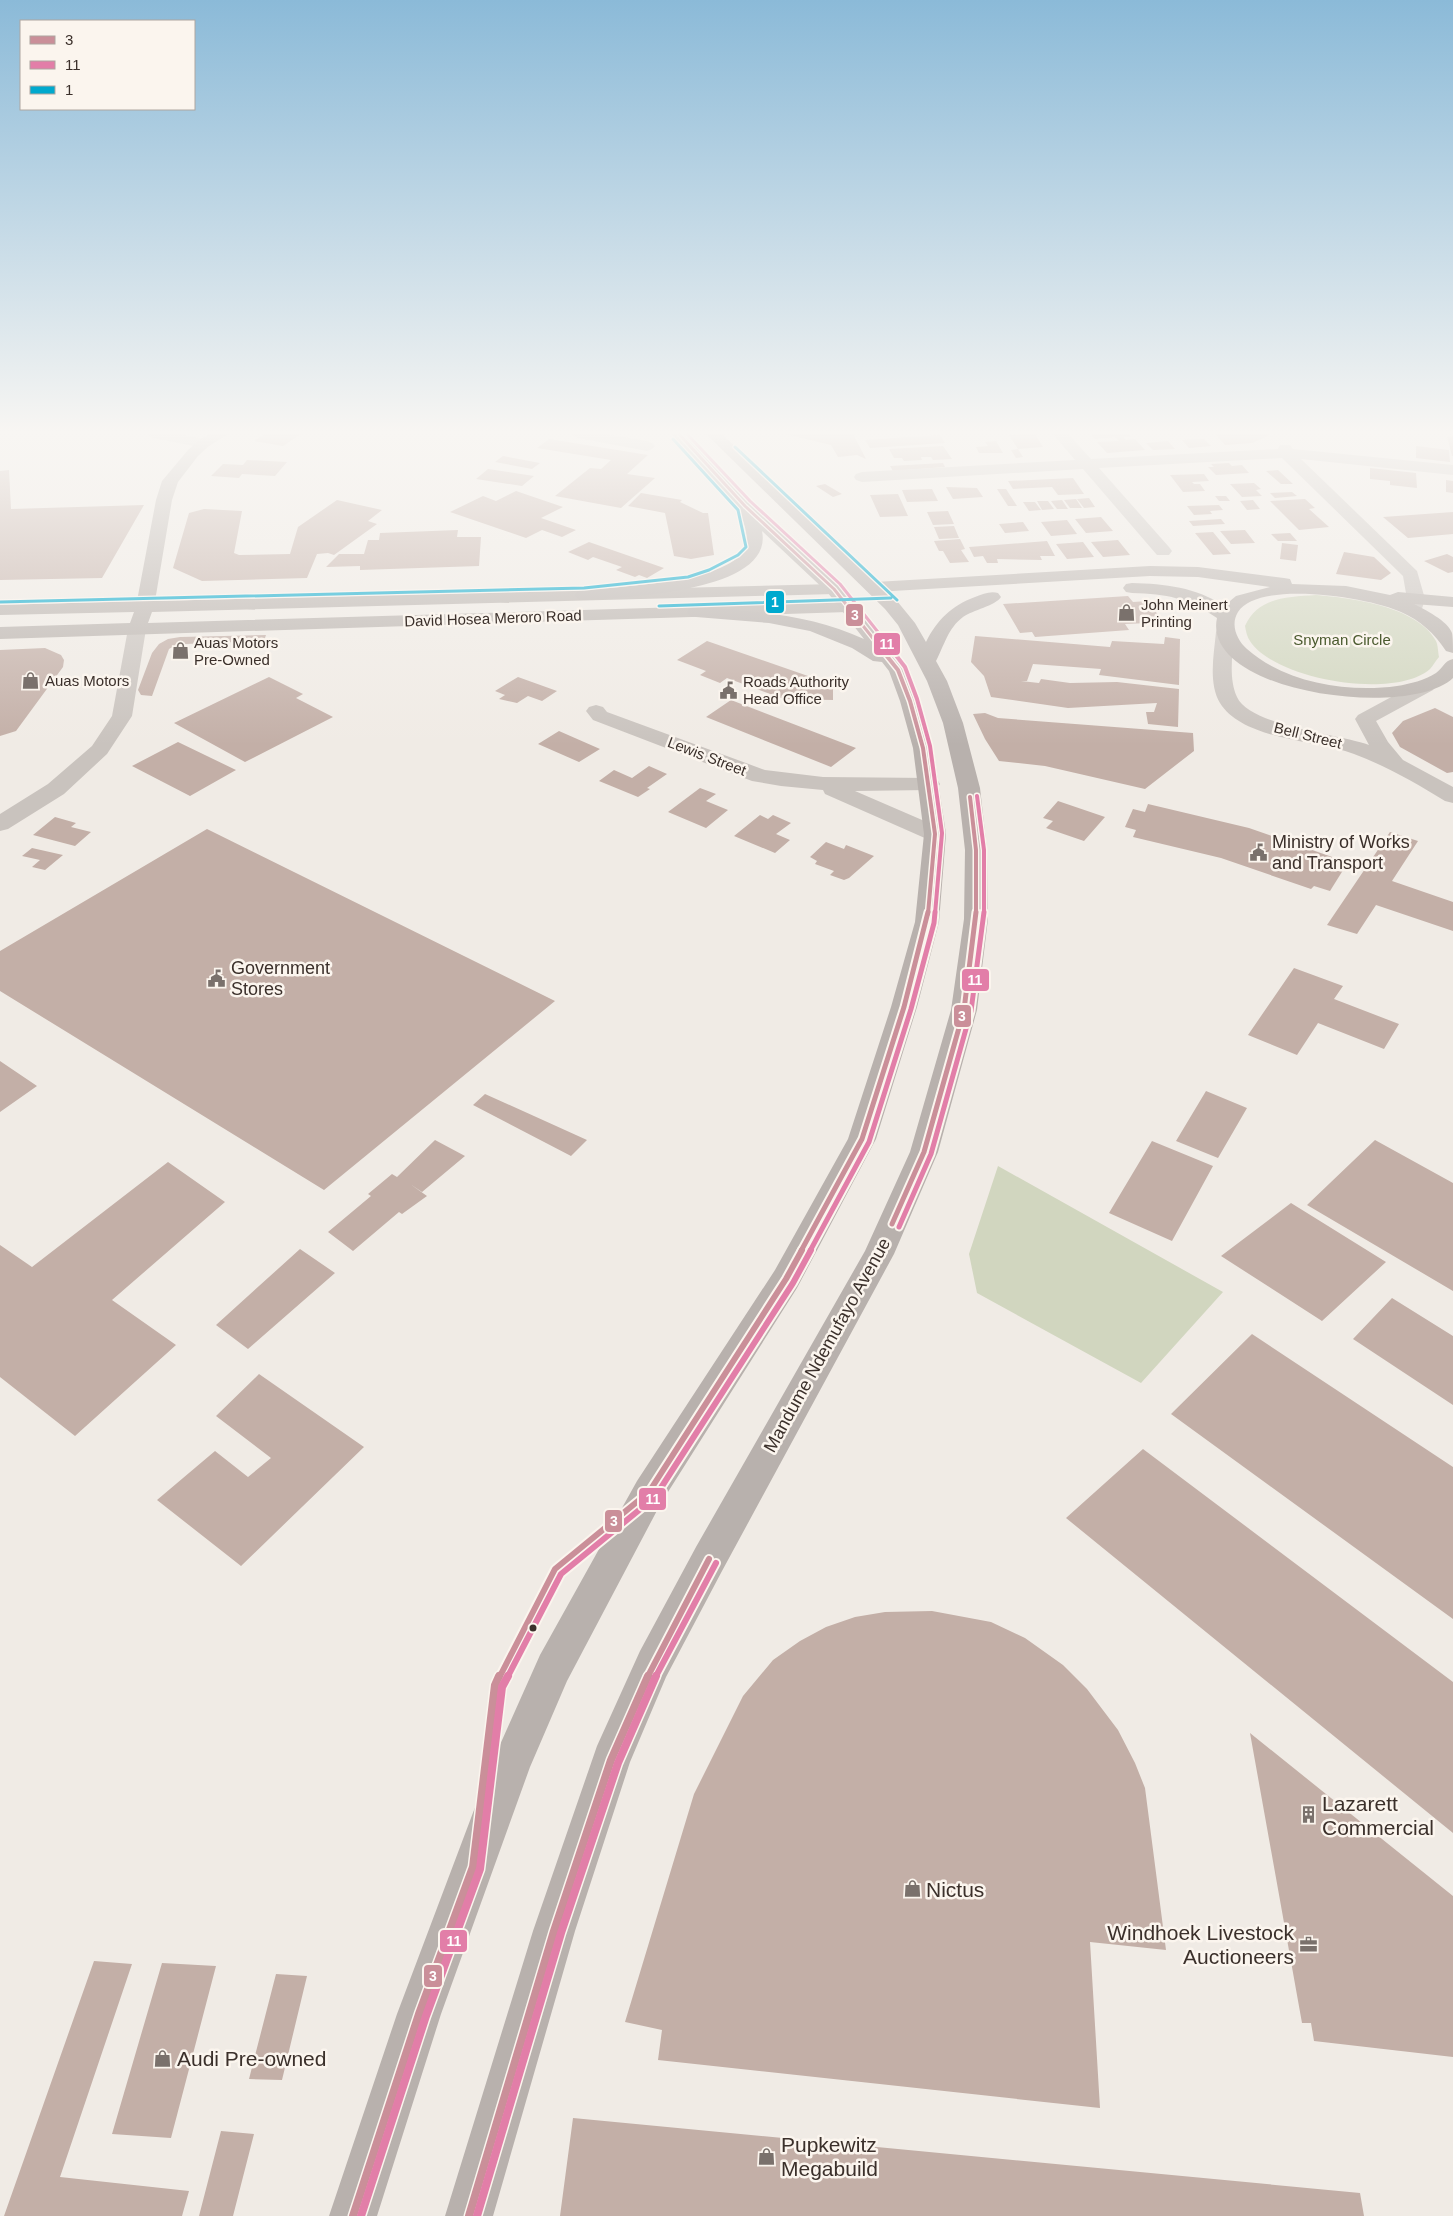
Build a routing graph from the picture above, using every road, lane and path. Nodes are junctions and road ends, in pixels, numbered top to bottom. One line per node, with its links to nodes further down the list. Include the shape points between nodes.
1 (157, 537): 19 (main road)
2 (754, 537): 12 (main road, via 753,550 743,560 727,570 690,584)
3 (778, 537): 14 (main road)
4 (822, 537): 10 (main road, Mandume Ndemufayo Avenue)
5 (1151, 537): 7 (street)
6 (1374, 537): 18 (street, via 1411,575)
7 (1163, 551): 8 (main road, via 1150,564); 9 (main road)
8 (1129, 572): 9 (main road); 10 (main road)
9 (1198, 572): 11 (main road)
10 (875, 587): 14 (main road); 17 (main road, Mandume Ndemufayo Avenue)
11 (1326, 588): 18 (main road); 22 (main road, via 1290,589 1252,596 1236,605)
12 (584, 595): 14 (main road, David Hosea Meroro Road); 19 (main road, David Hosea Meroro Road)
13 (992, 597): 15 (main road); 22 (main road, via 1155,588 1206,600); 26 (main road, via 950,617 939,632)
14 (841, 598): 17 (main road); 21 (main road, David Hosea Meroro Road); 27 (main road)
15 (939, 601)
16 (1453, 602): 18 (main road)
17 (901, 604): 26 (main road, Mandume Ndemufayo Avenue, via 906,623)
18 (1415, 605): 25 (main road, via 1447,635)
19 (145, 606): 20 (main road, David Hosea Meroro Road); 23 (main road)
20 (0, 610)
21 (696, 612): 23 (main road, David Hosea Meroro Road); 27 (main road, via 800,622 832,630 865,646)
22 (1226, 624): 29 (main road, via 1235,649 1256,665 1286,679 1322,689 1369,694 1397,693); 32 (street, Bell Street, via 1223,672 1230,704 1252,720)
23 (137, 629): 24 (main road, David Hosea Meroro Road); 37 (street, via 122,716 100,750 56,789)
24 (0, 633)
25 (1453, 647)
26 (927, 660): 40 (main road, Mandume Ndemufayo Avenue, via 953,723 969,788 976,850 976,919 964,1010 924,1152 879,1254 653,1664 611,1760 554,1932)
27 (898, 670): 35 (main road, via 918,729)
28 (1450, 671): 29 (main road)
29 (1426, 686): 31 (street)
30 (596, 711): 34 (street, Lewis Street, via 600,716 760,776 787,782)
31 (1365, 719): 32 (street); 33 (street, via 1379,745)
32 (1302, 735): 33 (street, Bell Street, via 1346,744)
33 (1395, 763): 36 (street, Bell Street)
34 (823, 784): 35 (street, Lewis Street); 38 (street, Lewis Street)
35 (929, 784): 38 (main road)
36 (1453, 796)
37 (0, 824)
38 (935, 834): 39 (main road, via 927,922 904,1008 862,1138 786,1279 649,1492 552,1668 511,1766 419,2014)
39 (353, 2216)
40 (469, 2216)

